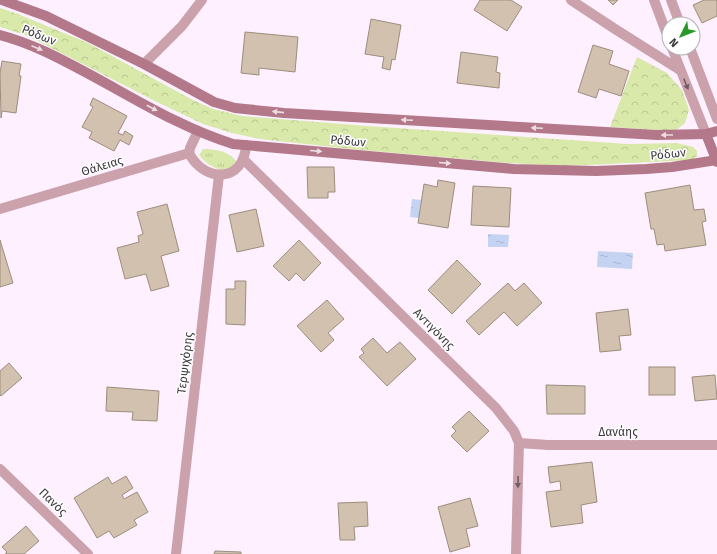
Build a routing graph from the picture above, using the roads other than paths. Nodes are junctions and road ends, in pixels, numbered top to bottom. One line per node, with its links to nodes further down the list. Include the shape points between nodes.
1 (2, 0): 11 (street, Ρόδων, via 46,16)
2 (202, 0): 11 (street, via 182,26)
3 (571, 0): 12 (street)
4 (654, 0): 7 (street)
5 (671, 0): 6 (street)
6 (677, 16)
7 (661, 19)
8 (0, 35): 14 (street, Ρόδων, one-way to 14, via 57,57)
9 (675, 56): 12 (street)
10 (693, 56): 13 (street)
11 (144, 64): 16 (street, Ρόδων, one-way to 11, via 649,134 235,108 214,102)
12 (680, 70): 16 (street, one-way to 16)
13 (717, 119)
14 (198, 131): 17 (street, Ρόδων, via 233,144); 18 (street)
15 (717, 131): 16 (street, Ρόδων)
16 (706, 134): 20 (street)
17 (246, 145): 19 (street); 20 (street, Ρόδων, one-way to 20, via 514,169 596,171 672,168)
18 (189, 153): 21 (street, via 205,170); 22 (street, Θάλειας)
19 (244, 160): 21 (street, via 233,172); 23 (street, Αντιγόνης, via 496,408 514,431)
20 (717, 161)
21 (219, 175): 27 (street, Τερψιχόρης)
22 (0, 209)
23 (519, 443): 24 (street, Δανάης); 28 (street, Αντιγόνης, one-way to 28)
24 (717, 445)
25 (0, 469): 26 (street, Πανός)
26 (88, 554)
27 (176, 554)
28 (516, 554)

